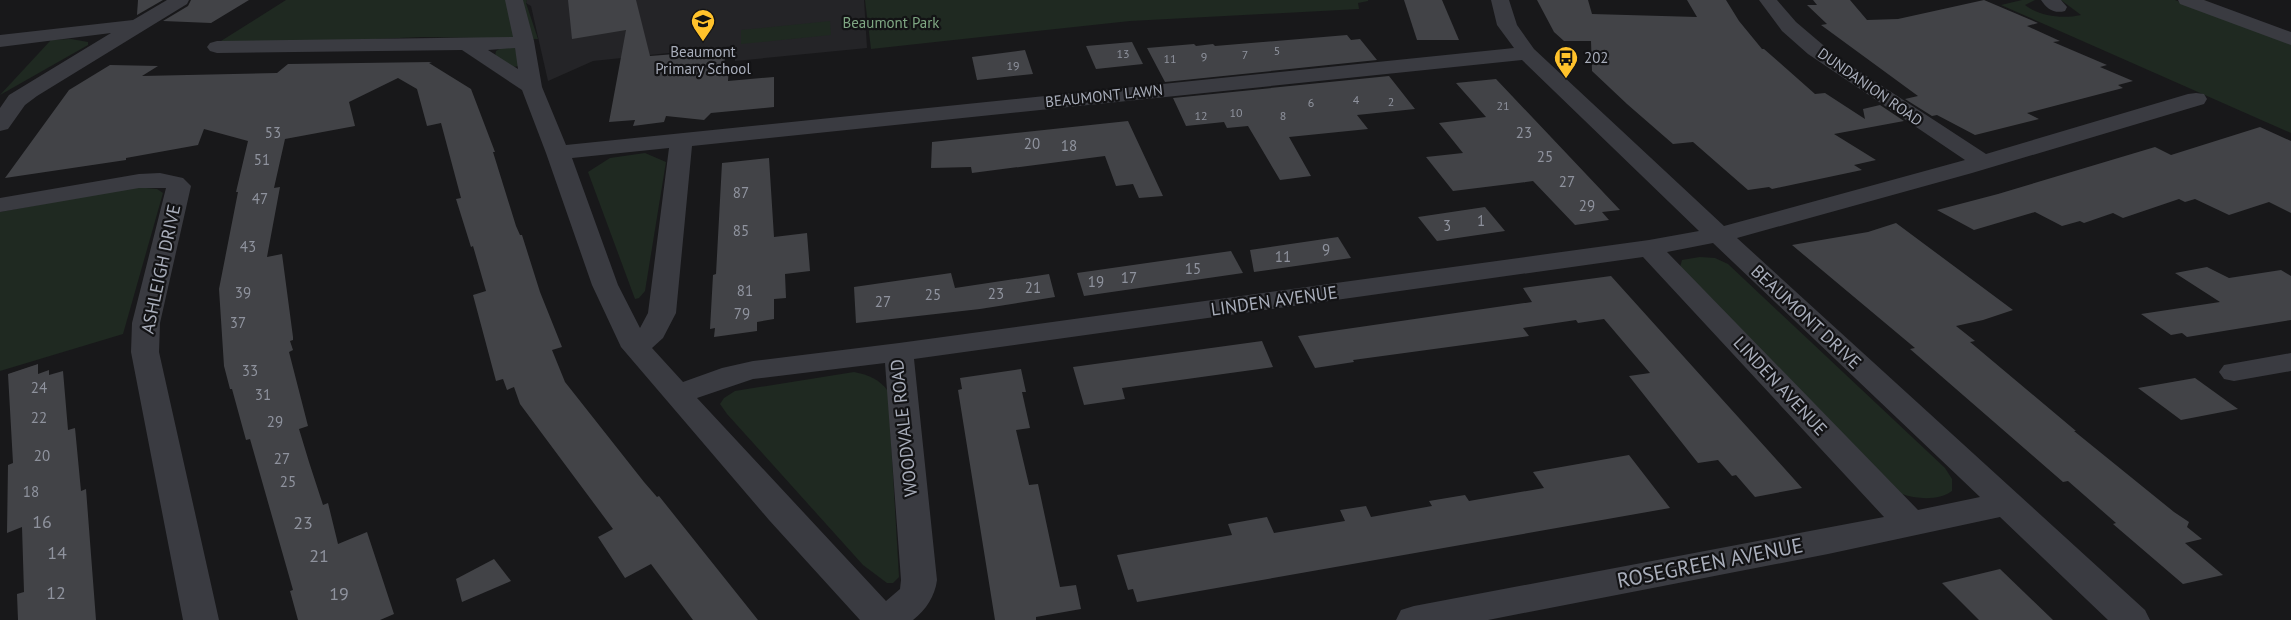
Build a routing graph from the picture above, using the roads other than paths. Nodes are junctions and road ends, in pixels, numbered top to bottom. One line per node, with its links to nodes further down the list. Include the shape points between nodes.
1 (180, 0): 6 (street)
2 (514, 0): 9 (street, WOODVALE ROAD)
3 (1500, 0): 12 (street, BEAUMONT DRIVE, via 1507,25)
4 (1768, 0): 18 (street, DUNDANION ROAD, via 1787,24 1829,60)
5 (2187, 0): 7 (street)
6 (135, 25): 8 (street); 15 (street, via 29,91 17,100)
7 (2291, 39)
8 (0, 41)
9 (524, 42): 10 (street); 13 (street, WOODVALE ROAD)
10 (468, 45): 11 (street); 13 (street)
11 (217, 48)
12 (1527, 53): 16 (street, BEAUMONT LAWN); 20 (street, BEAUMONT DRIVE)
13 (531, 87): 17 (street, WOODVALE ROAD)
14 (2196, 99): 18 (street, LINDEN AVENUE)
15 (0, 124)
16 (681, 140): 17 (street); 22 (street, via 662,313 653,332)
17 (558, 153): 22 (street, WOODVALE ROAD, via 605,285)
18 (1983, 162): 20 (street, LINDEN AVENUE)
19 (0, 205): 29 (street, ASHLEIGH DRIVE, via 139,181 160,179 179,186 146,323 145,352)
20 (1718, 234): 21 (street, LINDEN AVENUE); 27 (street, BEAUMONT DRIVE)
21 (1649, 248): 23 (street, LINDEN AVENUE); 28 (street, LINDEN AVENUE)
22 (635, 347): 26 (street, WOODVALE ROAD)
23 (899, 352): 26 (street, WOODVALE ROAD, via 753,370); 30 (street, WOODVALE ROAD, via 919,591 913,600)
24 (2291, 362): 25 (street)
25 (2234, 372)
26 (678, 394): 30 (street, WOODVALE ROAD, via 781,512)
27 (2006, 504): 28 (street, ROSEGREEN AVENUE); 32 (street, BEAUMONT DRIVE)
28 (1910, 523): 31 (street, ROSEGREEN AVENUE)
29 (201, 620)
30 (883, 620)
31 (1414, 620)
32 (2132, 620)

